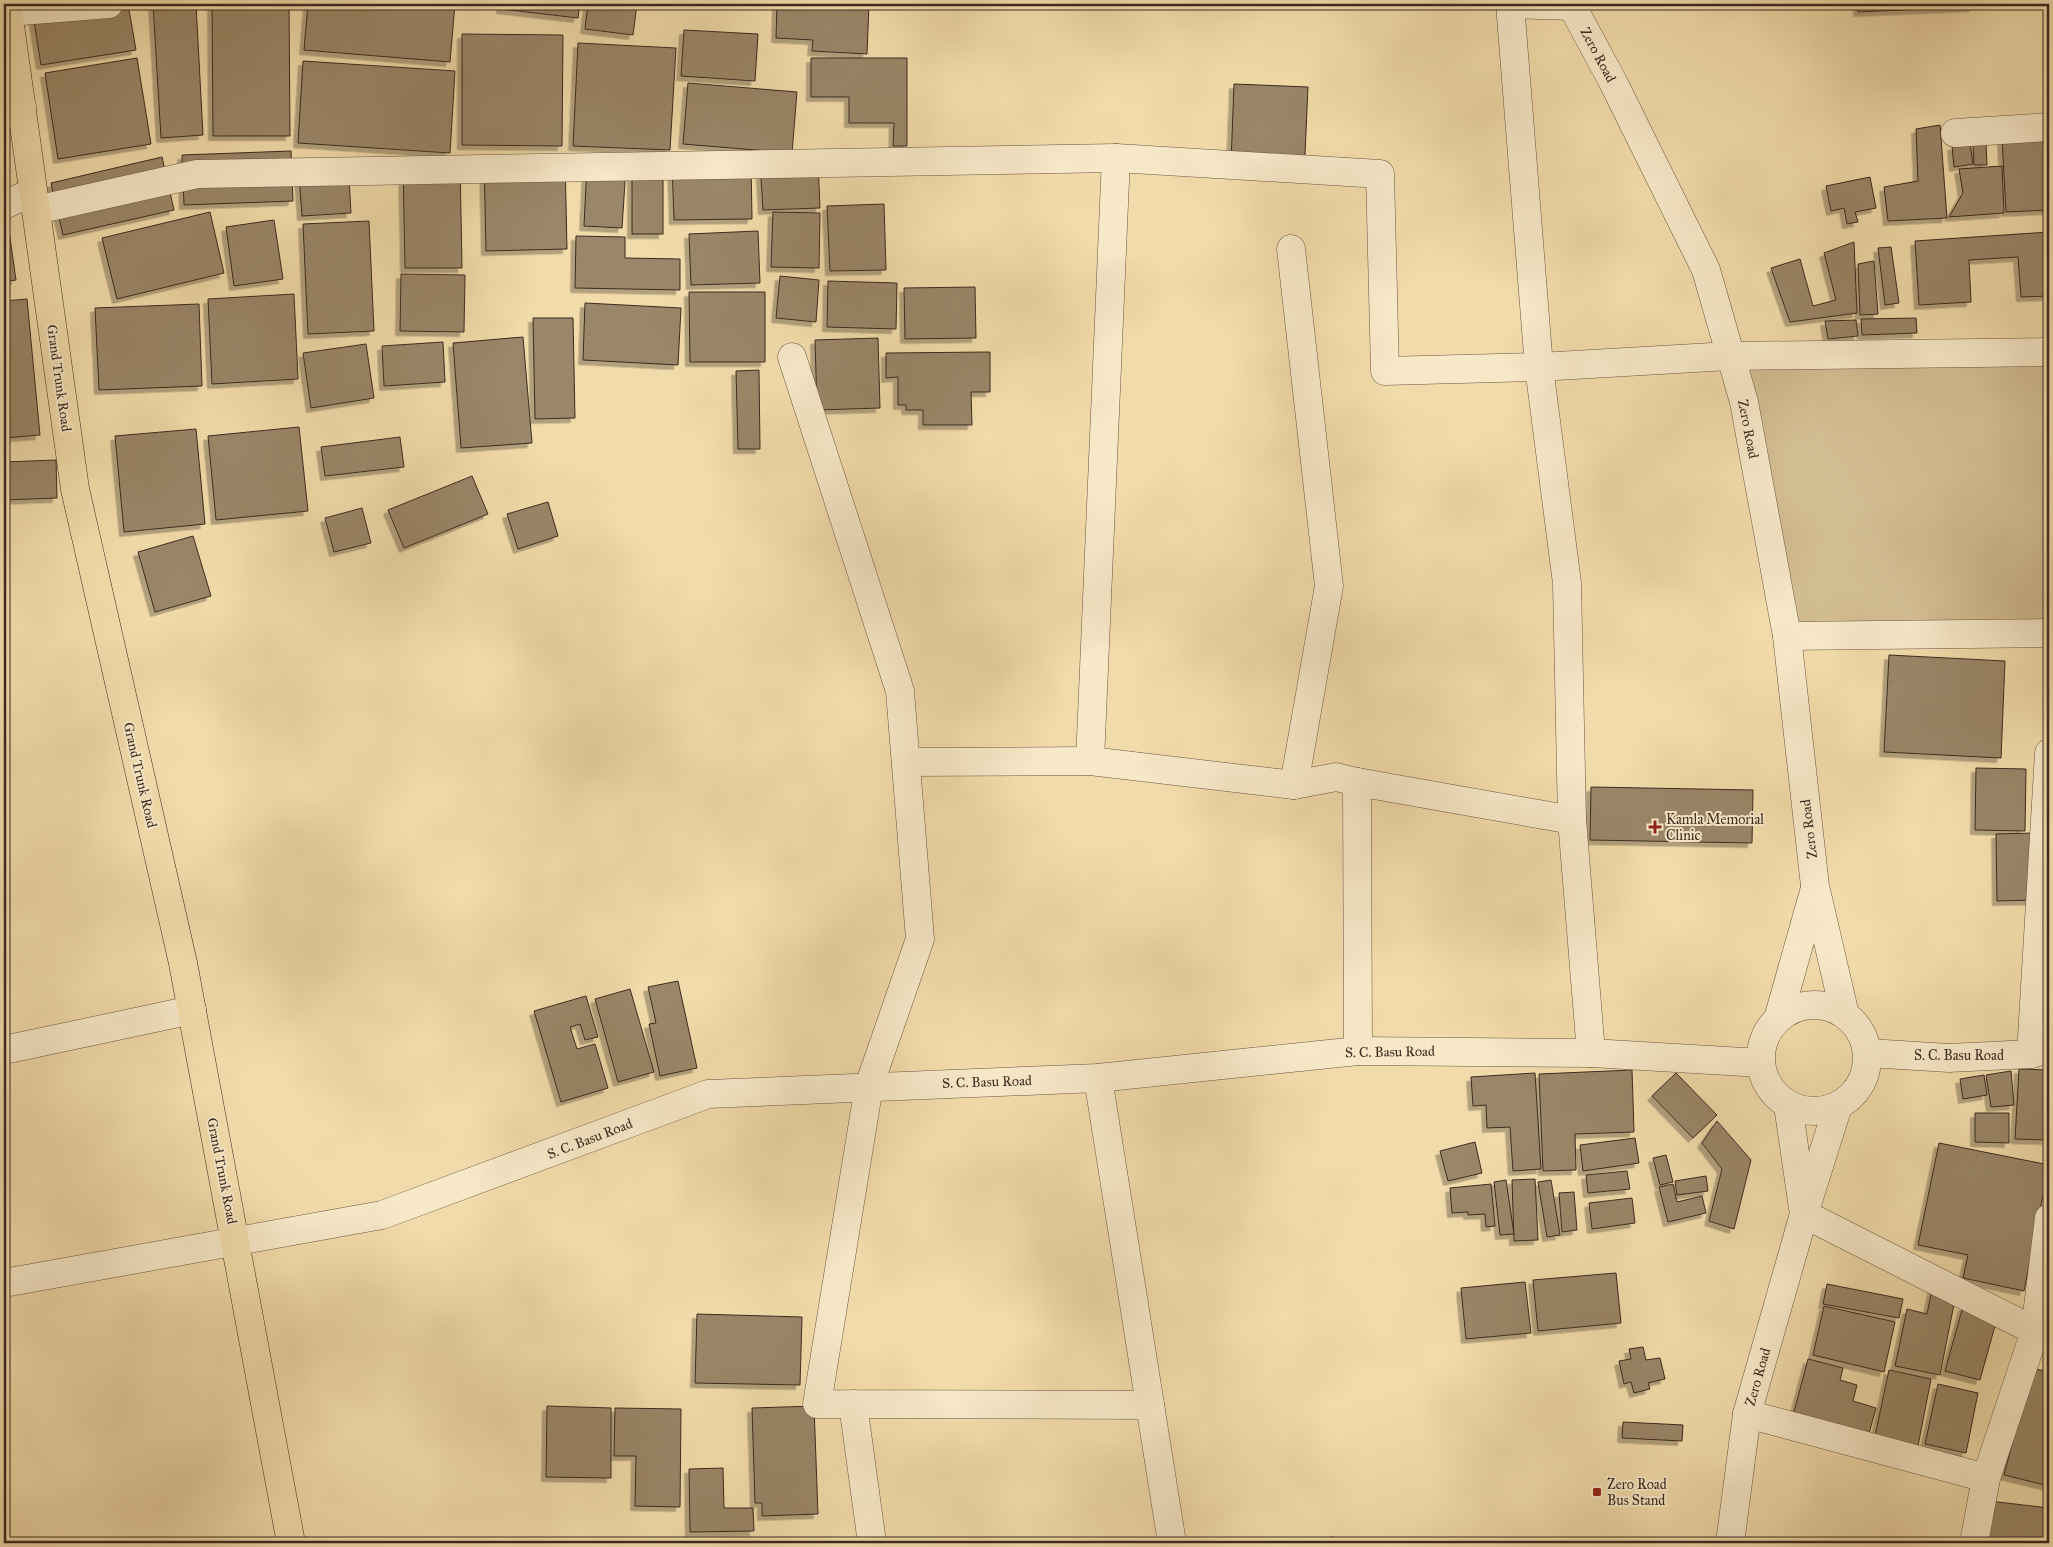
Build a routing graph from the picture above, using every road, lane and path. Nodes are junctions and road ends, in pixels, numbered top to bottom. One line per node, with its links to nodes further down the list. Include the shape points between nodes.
1 (109, 4): 4 (street)
2 (1511, 4): 3 (street); 15 (street)
3 (1572, 5): 13 (street, Zero Road, via 1706,270)
4 (8, 8): 5 (main road, Grand Trunk Road)
5 (13, 107): 9 (main road, Grand Trunk Road)
6 (2049, 127): 7 (street)
7 (1955, 133)
8 (1116, 158): 9 (street, via 197,174); 15 (street, via 1380,174 1385,372); 19 (street)
9 (35, 201): 10 (street); 25 (main road, Grand Trunk Road, via 75,489)
10 (4, 205)
11 (1291, 249): 22 (street, via 1329,586)
12 (2049, 352): 13 (street)
13 (1730, 356): 15 (street); 17 (street, Zero Road, via 1744,402)
14 (792, 357): 20 (street, via 900,691)
15 (1539, 368): 23 (street, via 1567,583)
16 (2049, 633): 17 (street)
17 (1787, 636): 24 (street, Zero Road)
18 (2049, 754): 32 (street)
19 (1090, 761): 20 (street); 22 (street)
20 (906, 762): 35 (street, via 920,939)
21 (1357, 782): 22 (street, via 1336,777); 23 (street); 29 (street)
22 (1294, 785)
23 (1572, 820): 30 (street)
24 (1815, 886): 26 (street, Zero Road); 27 (street, Zero Road)
25 (192, 1010): 28 (street); 40 (main road, Grand Trunk Road)
26 (1845, 1015): 27 (street, Zero Road, via 1829,1007 1812,1005 1794,1008); 31 (street, Zero Road, via 1857,1025)
27 (1778, 1019): 33 (street, Zero Road, via 1768,1031)
28 (4, 1050)
29 (1358, 1051): 30 (street, S. C. Basu Road); 34 (street, S. C. Basu Road)
30 (1591, 1053): 33 (street, S. C. Basu Road)
31 (1868, 1053): 32 (street, S. C. Basu Road, via 1949,1058); 37 (street, Zero Road, via 1867,1069 1861,1084 1852,1097)
32 (2044, 1055)
33 (1761, 1063): 36 (street, Zero Road, via 1765,1080 1774,1094)
34 (1098, 1078): 35 (street, S. C. Basu Road); 44 (street)
35 (869, 1086): 40 (street, S. C. Basu Road, via 708,1094 382,1215); 43 (street, via 817,1404)
36 (1788, 1105): 37 (street, Zero Road, via 1805,1112 1822,1112); 38 (street, Zero Road)
37 (1838, 1106): 38 (street, Zero Road)
38 (1804, 1214): 42 (street); 45 (street, Zero Road)
39 (2049, 1218): 42 (street)
40 (235, 1240): 41 (street, S. C. Basu Road); 47 (main road, Grand Trunk Road)
41 (4, 1283)
42 (2042, 1334): 46 (street)
43 (853, 1404): 44 (street); 48 (street)
44 (1150, 1405): 49 (street)
45 (1747, 1414): 46 (street); 50 (street, Zero Road)
46 (1986, 1478): 51 (street)
47 (291, 1543)
48 (872, 1543)
49 (1172, 1543)
50 (1730, 1543)
51 (1974, 1543)

